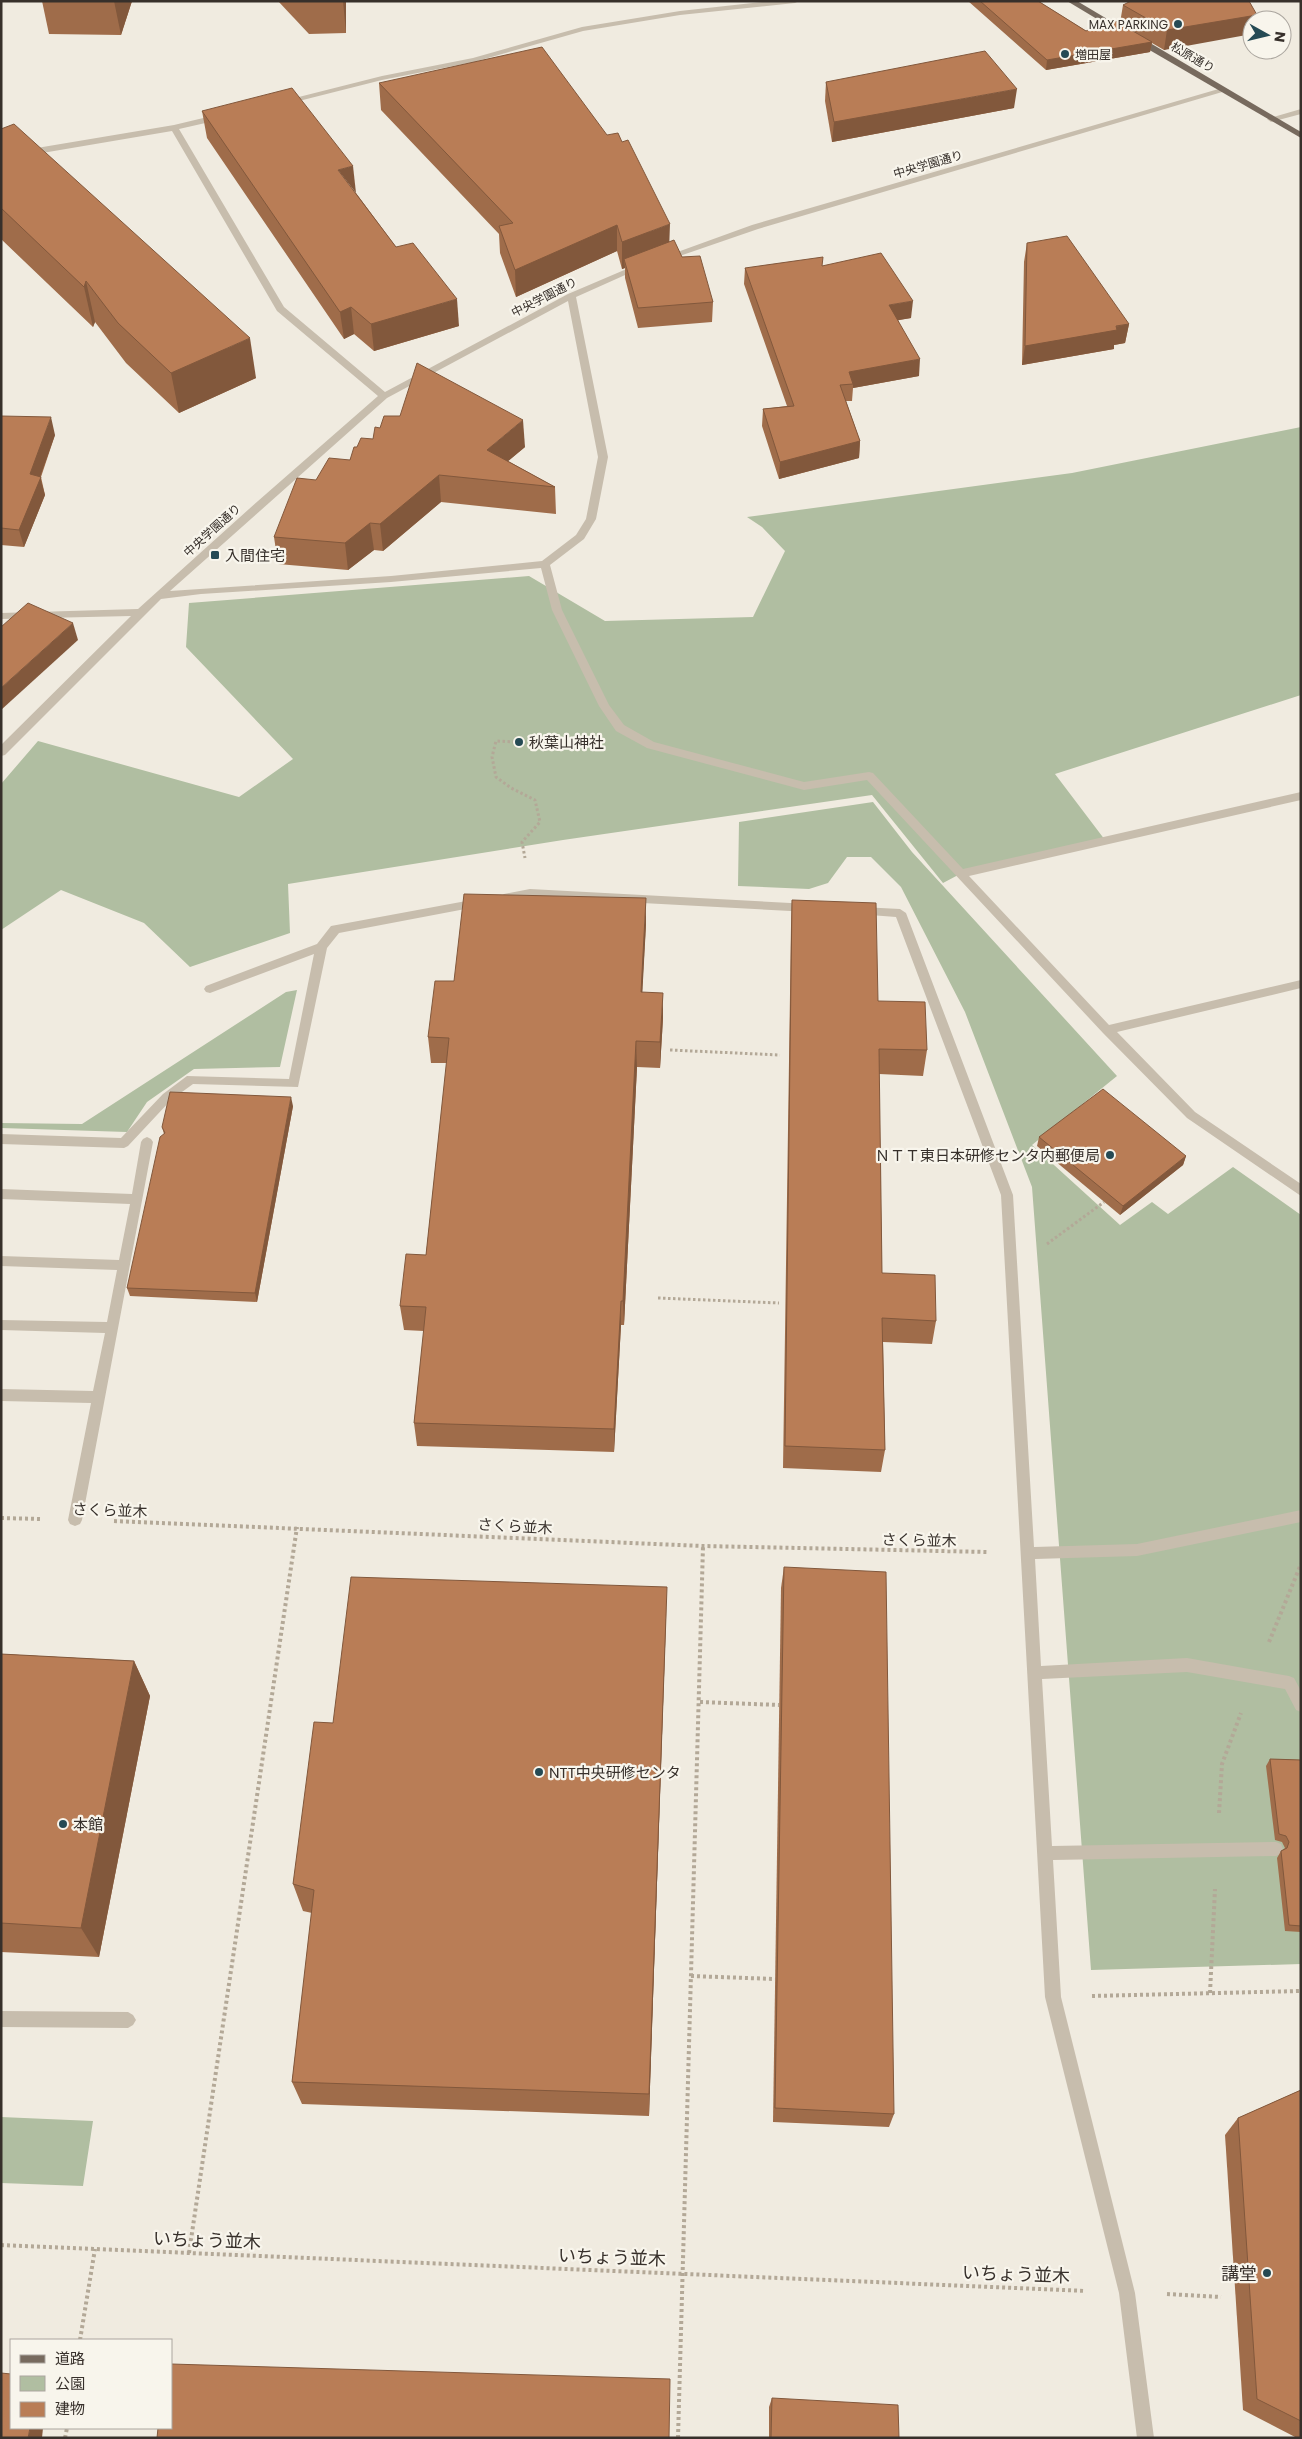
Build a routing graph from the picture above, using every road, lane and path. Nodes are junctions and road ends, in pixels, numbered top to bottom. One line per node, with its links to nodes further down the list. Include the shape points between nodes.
1 (795, 1): 4 (street, via 680,13 582,30 474,60)
2 (1071, 1): 3 (main road, 松原通り)
3 (1225, 90): 7 (main road, 松原通り); 11 (street, 中央学園通り, via 755,227 651,262)
4 (278, 103)
5 (1301, 111): 7 (street)
6 (231, 114): 8 (street)
7 (1271, 119): 9 (main road, 松原通り)
8 (174, 128): 10 (street); 12 (street, via 280,309)
9 (1301, 136)
10 (1, 157)
11 (571, 296): 12 (street, 中央学園通り); 13 (street, via 603,457 591,519 580,537)
12 (384, 396): 14 (street, 中央学園通り)
13 (545, 564): 14 (street); 20 (street, via 557,610 604,706 620,728 651,745 804,786 869,776)
14 (159, 596): 15 (street, 中央学園通り)
15 (141, 612): 16 (street); 18 (street, 中央学園通り)
16 (1, 616)
17 (515, 742): 21 (path, via 496,740 492,757 496,777 535,800 540,822 522,842)
18 (1, 752)
19 (1301, 796): 20 (street)
20 (960, 874): 27 (street)
21 (530, 893): 22 (street); 24 (street, via 335,929)
22 (822, 909)
23 (851, 910): 40 (street, via 900,913 1007,1194)
24 (321, 947): 26 (street); 33 (street, via 294,1084 192,1079 167,1097)
25 (1301, 984): 27 (street)
26 (210, 989)
27 (1107, 1030): 34 (street, via 1192,1115)
28 (670, 1050): 29 (path)
29 (780, 1056)
30 (1, 1139): 33 (street)
31 (160, 1141): 32 (street)
32 (147, 1142): 33 (street); 36 (street)
33 (124, 1144)
34 (1301, 1191)
35 (1, 1194): 36 (street)
36 (137, 1199): 39 (street)
37 (1104, 1202): 40 (path)
38 (1, 1261): 39 (street)
39 (124, 1265): 44 (street)
40 (1011, 1272): 52 (street)
41 (658, 1298): 42 (path)
42 (779, 1303)
43 (1, 1326): 44 (street)
44 (111, 1328): 46 (street)
45 (1, 1395): 46 (street)
46 (98, 1397): 49 (street)
47 (1301, 1516): 52 (street, via 1137,1550)
48 (1, 1518): 49 (path, さくら並木)
49 (75, 1520): 50 (path, さくら並木)
50 (297, 1527): 51 (path, さくら並木); 71 (path)
51 (703, 1546): 52 (path, さくら並木); 56 (path)
52 (1027, 1553): 54 (street)
53 (1301, 1564): 55 (path)
54 (1034, 1673): 55 (street, via 1186,1665); 61 (street)
55 (1255, 1677): 58 (street, via 1289,1683); 60 (path, via 1222,1764)
56 (700, 1702): 57 (path); 62 (path)
57 (779, 1705)
58 (1301, 1705)
59 (1276, 1849): 60 (street)
60 (1217, 1850): 61 (street); 65 (path)
61 (1045, 1853): 66 (street)
62 (691, 1976): 63 (path); 72 (path)
63 (775, 1979)
64 (1301, 1991): 65 (path)
65 (1210, 1993): 66 (path)
66 (1053, 1997): 73 (street)
67 (1, 2019): 68 (street)
68 (128, 2020)
69 (1, 2245): 70 (path, いちょう並木)
70 (94, 2249): 71 (path, いちょう並木); 75 (path)
71 (189, 2253): 72 (path, いちょう並木)
72 (683, 2274): 73 (path, いちょう並木); 76 (path)
73 (1127, 2293): 74 (path, いちょう並木); 77 (street)
74 (1221, 2297)
75 (80, 2339)
76 (678, 2438)
77 (1146, 2438)

